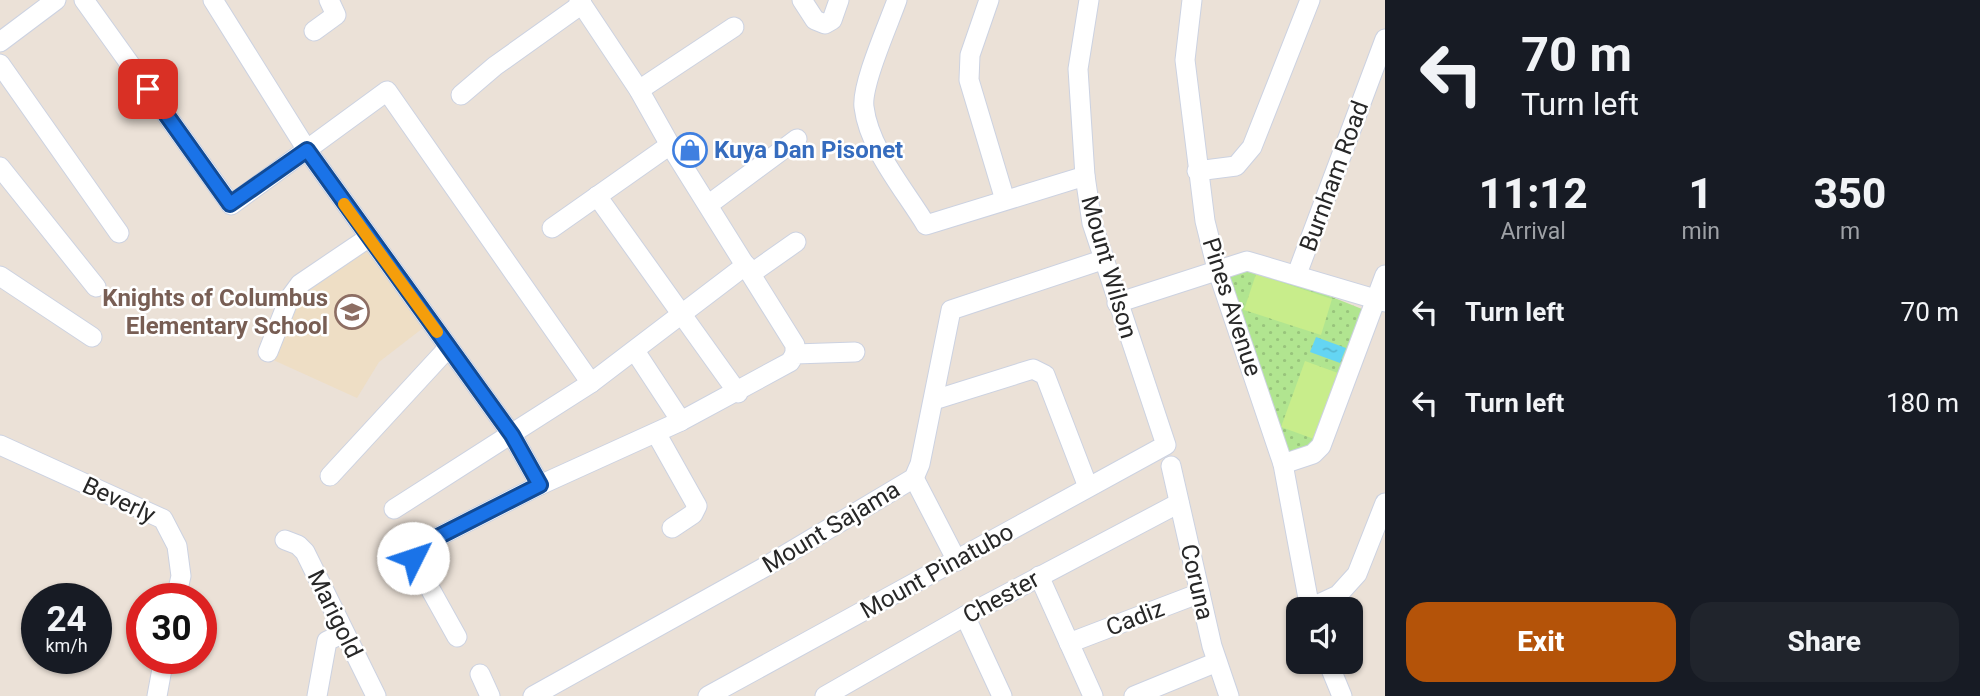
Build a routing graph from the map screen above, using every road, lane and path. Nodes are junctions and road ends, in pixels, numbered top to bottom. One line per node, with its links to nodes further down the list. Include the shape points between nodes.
1 (55, 0): 16 (street)
2 (84, 0): 22 (street, via 230,204)
3 (213, 0): 22 (street)
4 (329, 0): 14 (street, via 336,15)
5 (802, 0): 6 (street, via 820,24 832,20)
6 (839, 0)
7 (897, 0): 27 (street, via 863,105 883,156 926,225)
8 (989, 0): 27 (street, via 970,55 969,80)
9 (1090, 0): 25 (street, Mount Wilson, via 1078,69)
10 (1192, 0): 24 (street, Pines Avenue, via 1185,60)
11 (1310, 0): 24 (street, via 1252,147 1236,166)
12 (580, 2): 18 (street); 19 (street)
13 (734, 27): 18 (street)
14 (314, 32)
15 (1385, 39): 36 (street, Burnham Road)
16 (0, 42)
17 (0, 64): 30 (street)
18 (639, 90): 21 (street)
19 (461, 95)
20 (797, 139): 28 (street)
21 (670, 145): 26 (street); 28 (street)
22 (307, 150): 31 (street); 49 (street, via 387,91)
23 (0, 167): 39 (street)
24 (1197, 171): 35 (street, Pines Avenue)
25 (1085, 176): 27 (street); 33 (street, Mount Wilson)
26 (597, 196): 29 (street); 42 (street)
27 (1005, 200)
28 (708, 205): 34 (street)
29 (552, 228)
30 (119, 233)
31 (368, 238): 44 (street); 46 (street, via 300,284 289,299)
32 (796, 242): 34 (street)
33 (1102, 260): 41 (street, Mount Wilson); 51 (street, Mount Sajama, via 951,310)
34 (749, 269): 42 (street); 48 (street, via 795,345)
35 (1217, 269): 36 (street, via 1247,261); 41 (street); 57 (street, Pines Avenue)
36 (1297, 274): 40 (street)
37 (1385, 275): 40 (street)
38 (0, 276): 43 (street)
39 (96, 287)
40 (1380, 301): 57 (street, via 1321,446 1313,454)
41 (1117, 303): 56 (street, Mount Wilson)
42 (682, 315): 45 (street); 50 (street)
43 (92, 337)
44 (449, 348): 54 (street); 59 (street)
45 (635, 351): 49 (street); 52 (street)
46 (268, 352)
47 (855, 352): 48 (street)
48 (795, 354): 50 (street, via 790,362)
49 (591, 383): 54 (street)
50 (738, 393): 52 (street)
51 (934, 400): 60 (street, Mount Sajama); 62 (street, via 1033,369 1040,371)
52 (681, 421): 53 (street)
53 (656, 433): 61 (street); 66 (street, via 697,506)
54 (512, 435): 61 (street); 65 (street)
55 (0, 445): 70 (street, Beverly, via 163,519 177,546)
56 (1166, 445): 62 (street, Mount Pinatubo)
57 (1283, 464): 72 (street, Pines Avenue)
58 (1171, 466): 63 (street, Coruna)
59 (330, 476)
60 (914, 478): 68 (street); 86 (street, Mount Sajama)
61 (540, 485): 76 (street, via 412,554)
62 (1088, 487): 68 (street, Mount Pinatubo)
63 (1179, 503): 69 (street, Chester); 71 (street, Coruna)
64 (1385, 503): 73 (street, via 1357,574)
65 (394, 509)
66 (672, 528)
67 (285, 540): 75 (street, Marigold, via 305,552)
68 (957, 561): 87 (street, Mount Pinatubo)
69 (1039, 576): 74 (street, Chester); 77 (street)
70 (179, 583)
71 (1200, 593): 77 (street, Cadiz); 78 (street, Coruna)
72 (1308, 597)
73 (1334, 597)
74 (965, 615): 88 (street, Chester); 89 (street)
75 (344, 633): 83 (street, via 327,641); 84 (street, Marigold)
76 (457, 637)
77 (1069, 643): 90 (street)
78 (1217, 663): 91 (street); 92 (street, Coruna)
79 (161, 674): 82 (street)
80 (480, 674): 85 (street)
81 (1333, 674): 93 (street)
82 (157, 696)
83 (317, 696)
84 (376, 696)
85 (490, 696)
86 (533, 696)
87 (708, 696)
88 (825, 696)
89 (1002, 696)
90 (1093, 696)
91 (1134, 696)
92 (1230, 696)
93 (1342, 696)

